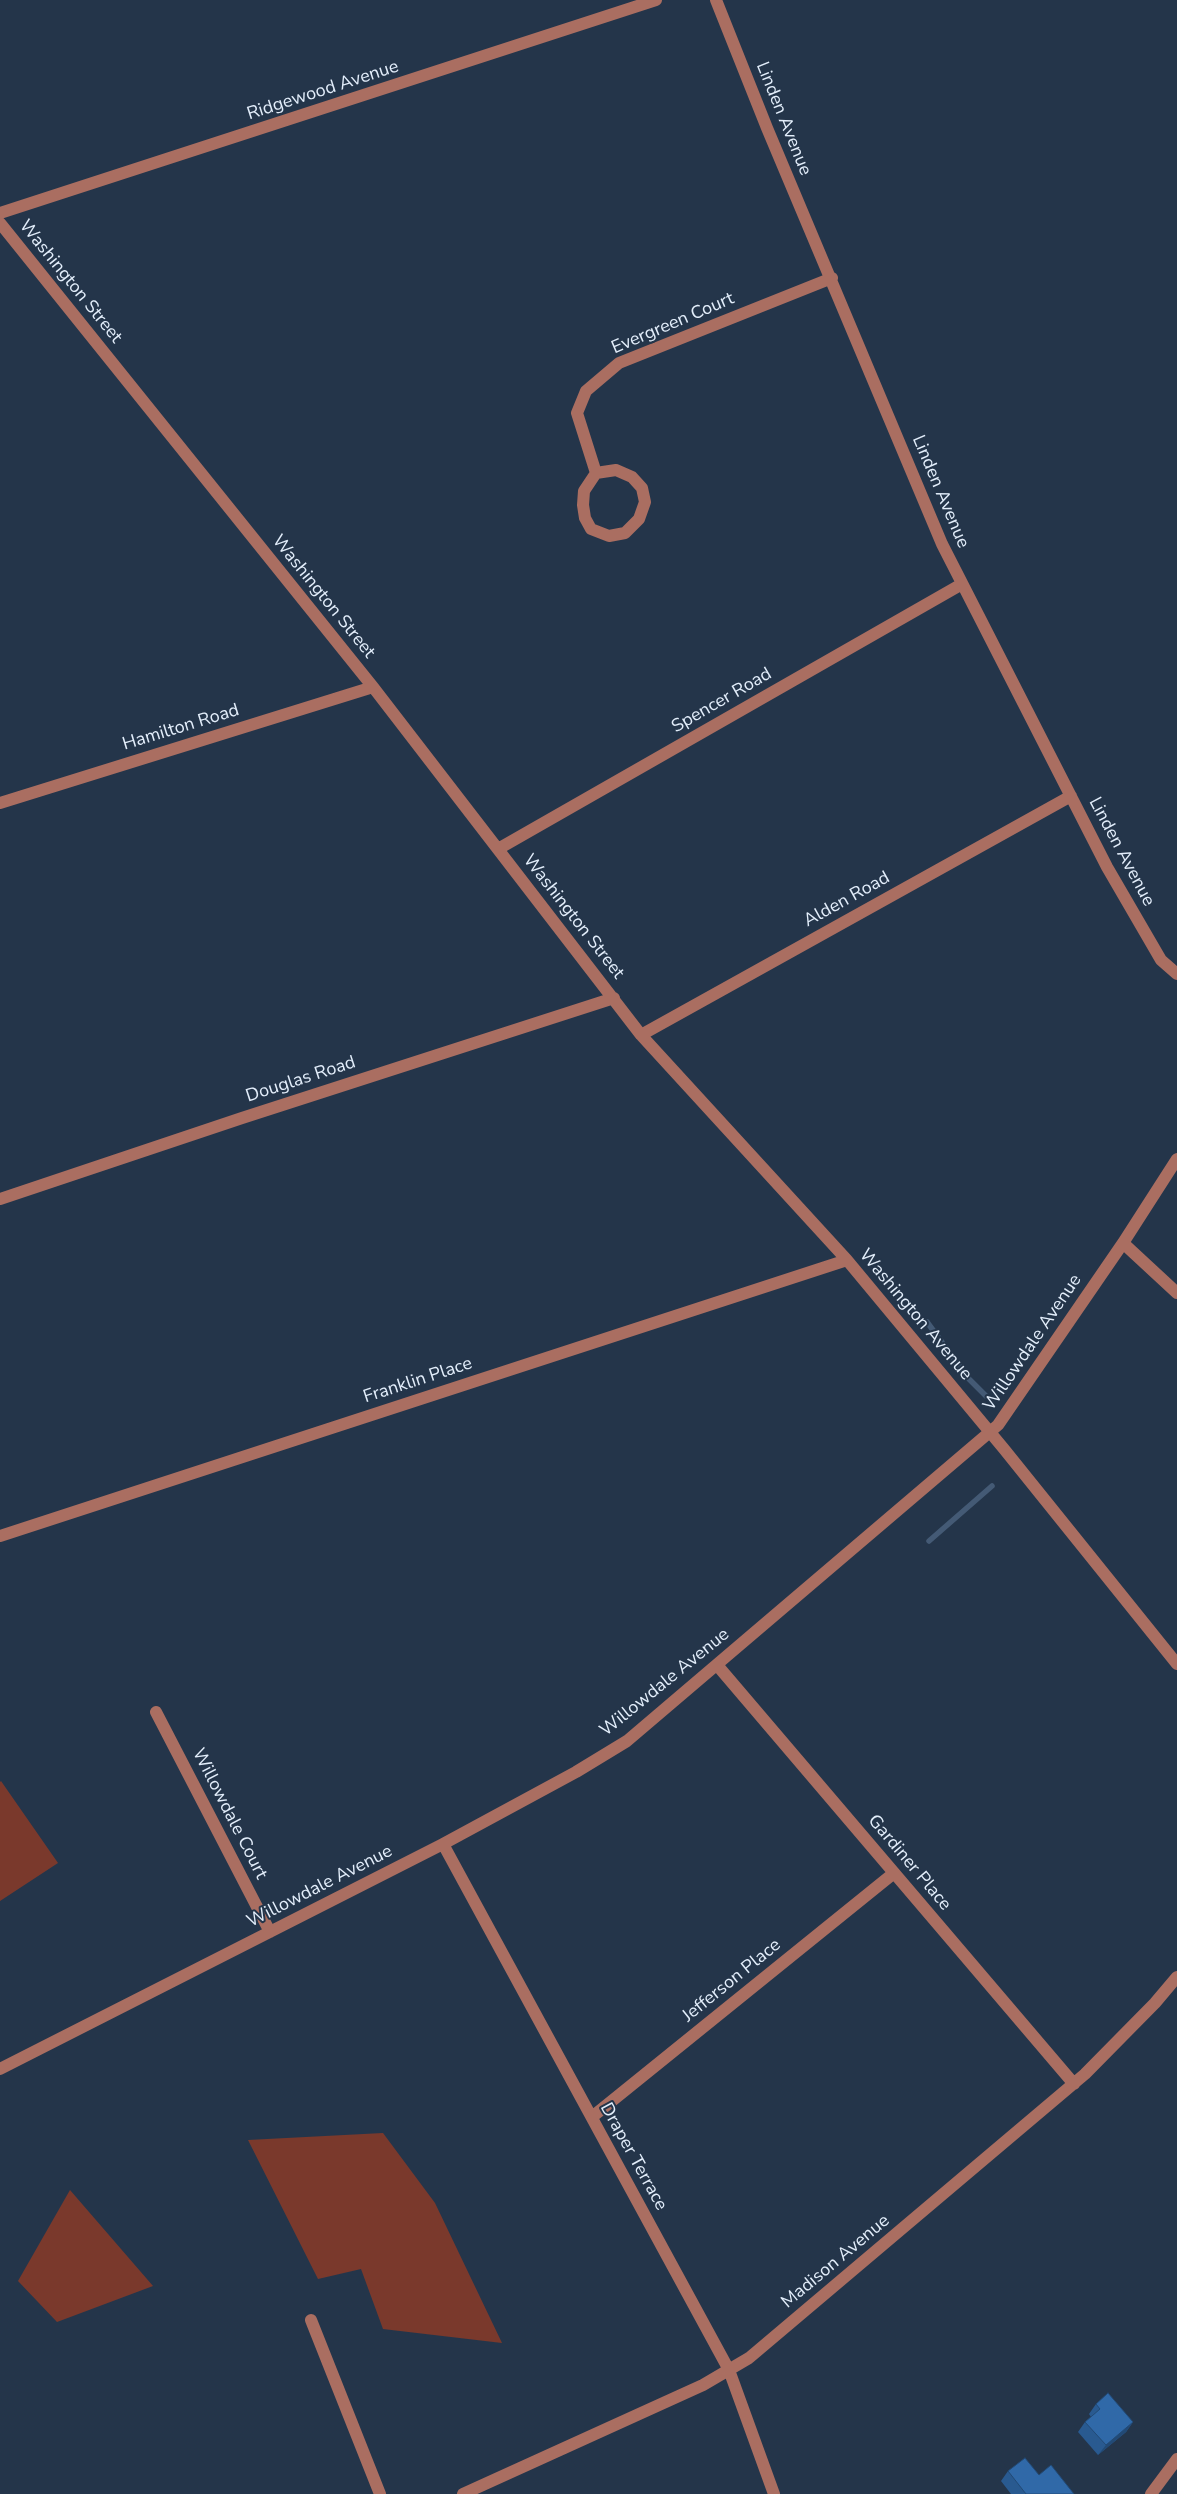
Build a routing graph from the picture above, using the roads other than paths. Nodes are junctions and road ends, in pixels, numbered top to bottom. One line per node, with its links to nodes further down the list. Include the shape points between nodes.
1 (656, 0): 3 (street, Ridgewood Avenue)
2 (716, 0): 5 (street, Linden Avenue)
3 (0, 213)
4 (0, 223): 8 (street, Washington Street)
5 (832, 278): 6 (street, Evergreen Court, via 619,363 586,391 577,412); 7 (street, Linden Avenue, via 942,544)
6 (596, 473): 6 (street, via 584,491 585,518 591,529 609,536 626,533 639,518 646,502 642,488 632,476 616,470)
7 (962, 584): 9 (street, Linden Avenue); 11 (street, Spencer Road)
8 (373, 688): 10 (street, Hamilton Road); 11 (street, Washington Street)
9 (1071, 796): 12 (street, Linden Avenue, via 1107,867 1161,960); 14 (street, Alden Road)
10 (0, 803)
11 (498, 849): 13 (street, Washington Street)
12 (1177, 974)
13 (614, 998): 14 (street, Washington Avenue); 16 (street, Douglas Road)
14 (641, 1034): 18 (street, Washington Avenue)
15 (1177, 1159): 17 (street, Willowdale Avenue)
16 (0, 1199)
17 (1123, 1243): 19 (street); 20 (street, Willowdale Avenue, via 998,1425)
18 (847, 1260): 20 (street, Washington Avenue); 21 (street, Franklin Place)
19 (1177, 1293)
20 (990, 1432): 22 (street, Willowdale Avenue); 23 (street, Washington Avenue)
21 (0, 1536)
22 (717, 1664): 25 (street, Willowdale Avenue, via 626,1741); 26 (street, Gardiner Place)
23 (1177, 1664)
24 (156, 1712): 27 (street, Willowdale Court)
25 (443, 1844): 27 (street, Willowdale Avenue); 31 (street, Draper Terrace)
26 (894, 1873): 30 (street, Gardiner Place); 31 (street, Jefferson Place)
27 (270, 1932): 29 (street, Willowdale Avenue)
28 (1177, 1977): 30 (street, Madison Avenue)
29 (0, 2068)
30 (1074, 2084): 33 (street, Madison Avenue, via 749,2358)
31 (592, 2117): 33 (street, Draper Terrace)
32 (311, 2320): 35 (street)
33 (729, 2370): 36 (street, Madison Avenue, via 703,2385); 37 (street, Draper Terrace)
34 (1177, 2459): 38 (street)
35 (380, 2494)
36 (463, 2494)
37 (774, 2494)
38 (1151, 2494)

